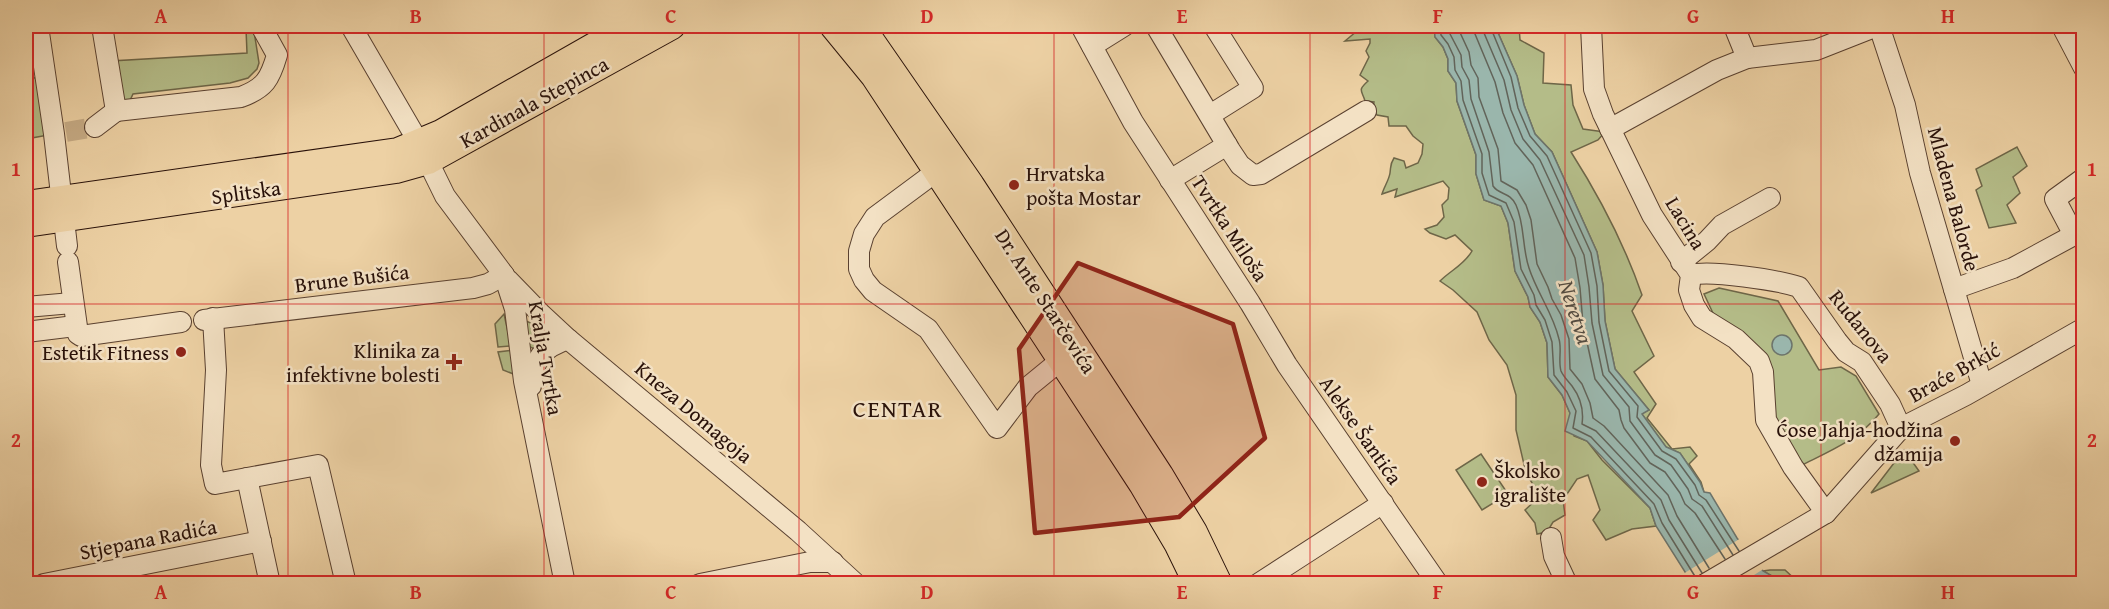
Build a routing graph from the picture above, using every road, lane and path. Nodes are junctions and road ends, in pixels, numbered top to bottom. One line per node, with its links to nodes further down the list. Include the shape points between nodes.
1 (38, 26): 32 (street, via 60,133)
2 (102, 26): 20 (street)
3 (261, 26): 20 (street, via 277,55 267,81 250,94)
4 (351, 26): 26 (street, Kralja Tvrtka)
5 (629, 26): 26 (main road, Kardinala Stepinca, via 448,129)
6 (672, 26): 26 (main road, Kardinala Stepinca)
7 (833, 26): 27 (main road, via 874,76)
8 (861, 26): 66 (main road, Dr. Ante Starčevića, via 971,185 1160,475)
9 (1081, 26): 17 (street, Tvrtka Miloša)
10 (1124, 26): 17 (street)
11 (1156, 26): 22 (street, Tvrtka Miloša)
12 (1214, 26): 22 (street, via 1253,88)
13 (1592, 26): 24 (street, Lacina, via 1594,89)
14 (1734, 26): 18 (street)
15 (1878, 26): 18 (street, via 1815,50); 36 (street, Mladena Balorde, via 1902,94)
16 (2062, 26): 19 (street)
17 (1092, 46): 29 (street, Tvrtka Miloša)
18 (1747, 58): 24 (street, via 1717,70)
19 (2084, 68)
20 (116, 111): 23 (street)
21 (1366, 111): 25 (street, Tvrtka Miloša, via 1261,174 1253,175 1240,165)
22 (1210, 115): 25 (street, Tvrtka Miloša)
23 (95, 126)
24 (1610, 129): 34 (street, Lacina, via 1652,215)
25 (1227, 145): 29 (street, Tvrtka Miloša)
26 (424, 152): 32 (main road, Splitska, via 398,151); 35 (street, Kralja Tvrtka, via 445,196)
27 (931, 175): 46 (main road); 46 (street, Dr. Ante Starčevića, via 875,217 864,234 859,251 859,269 864,280 885,300 928,329 997,428 1028,387)
28 (2084, 178): 36 (street, via 2055,199 2074,235 2013,268)
29 (1170, 180): 37 (street, Tvrtka Miloša)
30 (1770, 198): 34 (street, via 1722,225)
31 (26, 204): 32 (main road, Splitska)
32 (62, 209): 33 (main road, Splitska); 38 (street)
33 (26, 224)
34 (1686, 269): 49 (street, Rudanova, via 1799,287 1846,352 1862,362); 52 (street, Lacina, via 1689,290 1702,318 1736,339 1759,361 1766,420)
35 (504, 275): 40 (street, Brune Bušića, via 473,288); 45 (street, Kneza Domagoja); 48 (street, Kralja Tvrtka, via 515,309)
36 (1954, 289): 47 (street, Mladena Balorde)
37 (1249, 302): 51 (street, Alekse Šantića, via 1287,365)
38 (72, 303): 39 (street); 42 (street)
39 (26, 307)
40 (208, 319): 50 (street, Stjepana Radića, via 216,370 211,465 216,484)
41 (181, 322): 42 (street, via 81,336)
42 (75, 326): 44 (street)
43 (2084, 328): 47 (street, Braće Brkić)
44 (26, 332)
45 (568, 339): 48 (street, via 553,344 538,357); 53 (street, Kneza Domagoja)
46 (1062, 360): 65 (main road, via 1142,484)
47 (1982, 385): 49 (street, Braće Brkić)
48 (530, 410): 59 (street, Kralja Tvrtka)
49 (1901, 428): 52 (street, Braće Brkić)
50 (247, 478): 55 (street); 62 (street, Stjepana Radića, via 318,465)
51 (1383, 503): 67 (street); 68 (street, Alekse Šantića)
52 (1826, 513): 70 (street, Braće Brkić)
53 (789, 524): 56 (street, Kneza Domagoja); 57 (street, via 791,552 788,561)
54 (1551, 538): 69 (street, via 1554,556)
55 (261, 541): 60 (street, Stjepana Radića); 61 (street)
56 (833, 562): 57 (street); 64 (street, Kneza Domagoja)
57 (776, 569): 58 (street)
58 (754, 579): 63 (street)
59 (564, 582)
60 (44, 584)
61 (270, 584)
62 (346, 584)
63 (700, 584)
64 (856, 584)
65 (1197, 584)
66 (1219, 584)
67 (1258, 584)
68 (1438, 584)
69 (1567, 584)
70 (1705, 584)

